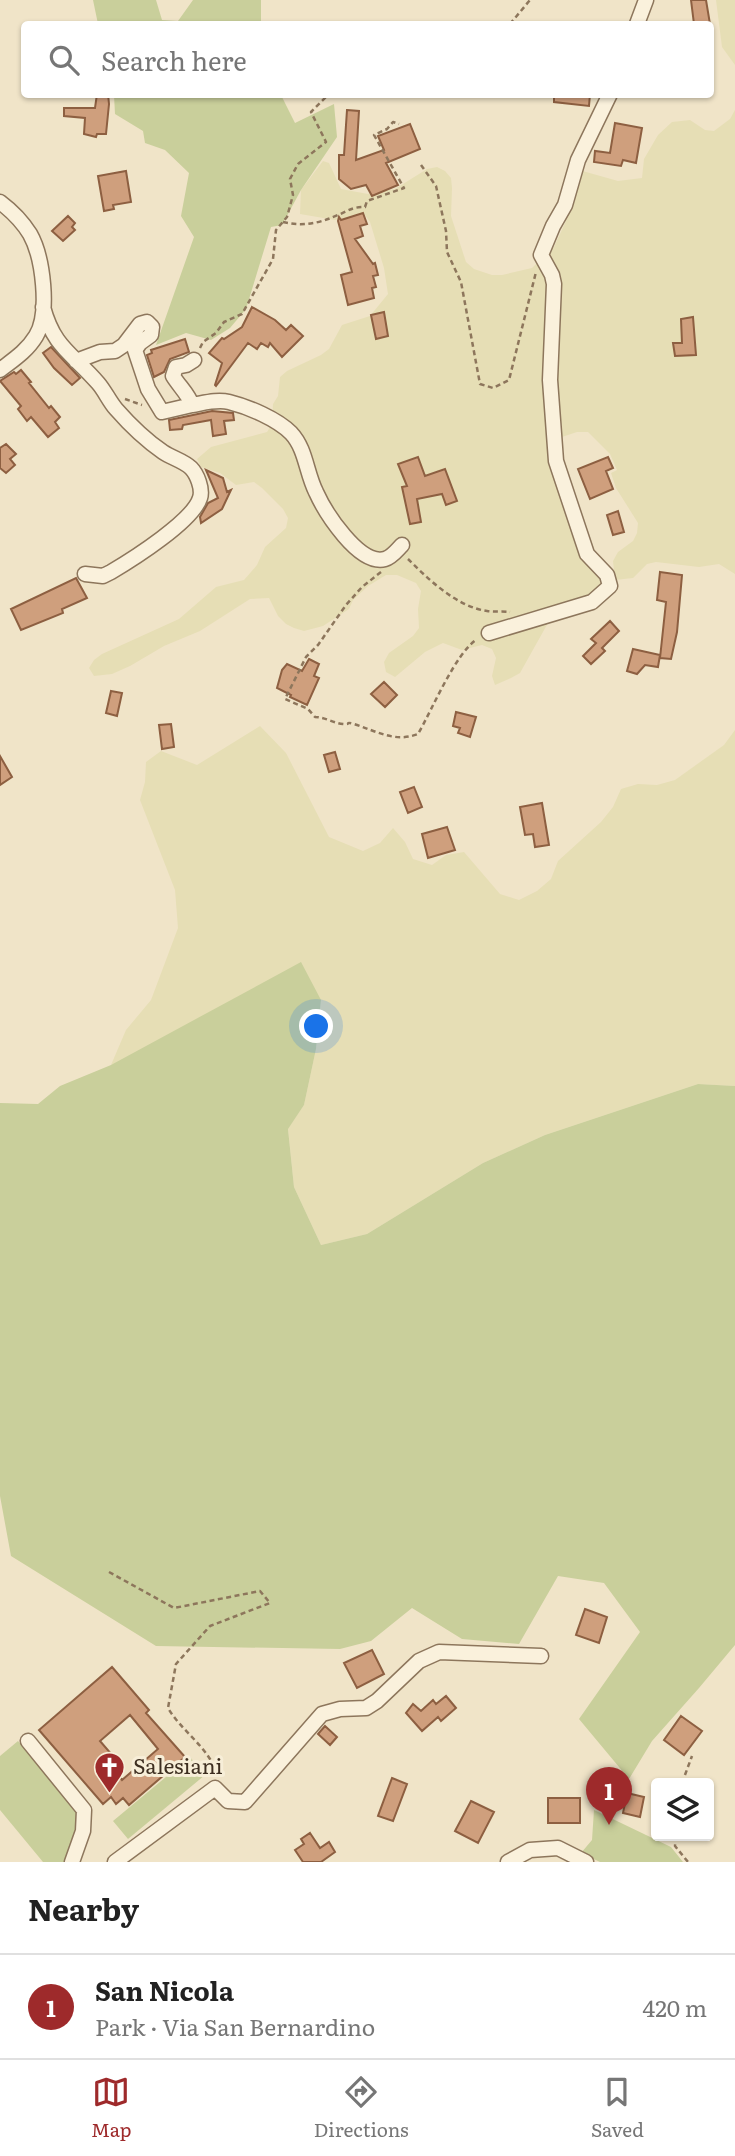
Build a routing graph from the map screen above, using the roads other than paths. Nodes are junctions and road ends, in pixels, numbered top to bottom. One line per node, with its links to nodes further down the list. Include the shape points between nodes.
1 (646, 0): 2 (street)
2 (638, 21)
3 (608, 98): 12 (street, via 541,255 554,284 550,380 556,461 587,554 607,575 610,586 592,602)
4 (0, 202): 5 (street, via 31,236 42,278)
5 (43, 307): 7 (street, via 56,340); 8 (street, via 35,337)
6 (194, 360): 9 (street, via 176,367 173,376)
7 (76, 361): 9 (street, via 115,351 147,322 151,335 135,350 148,389 162,412); 11 (street, via 138,431 190,467 201,496 184,520 117,569 103,576)
8 (0, 370)
9 (192, 405): 10 (street, via 229,402 282,425 303,450 317,494 354,547 372,558 384,559)
10 (398, 550)
11 (85, 574)
12 (489, 633)
13 (541, 1656): 16 (street, via 439,1652 419,1661 366,1708 322,1714 245,1802 228,1801 215,1788)
14 (28, 1741): 15 (street, via 84,1810 83,1831)
15 (72, 1862)
16 (115, 1862)
17 (508, 1862): 18 (street, via 530,1850 558,1848)
18 (586, 1862)

